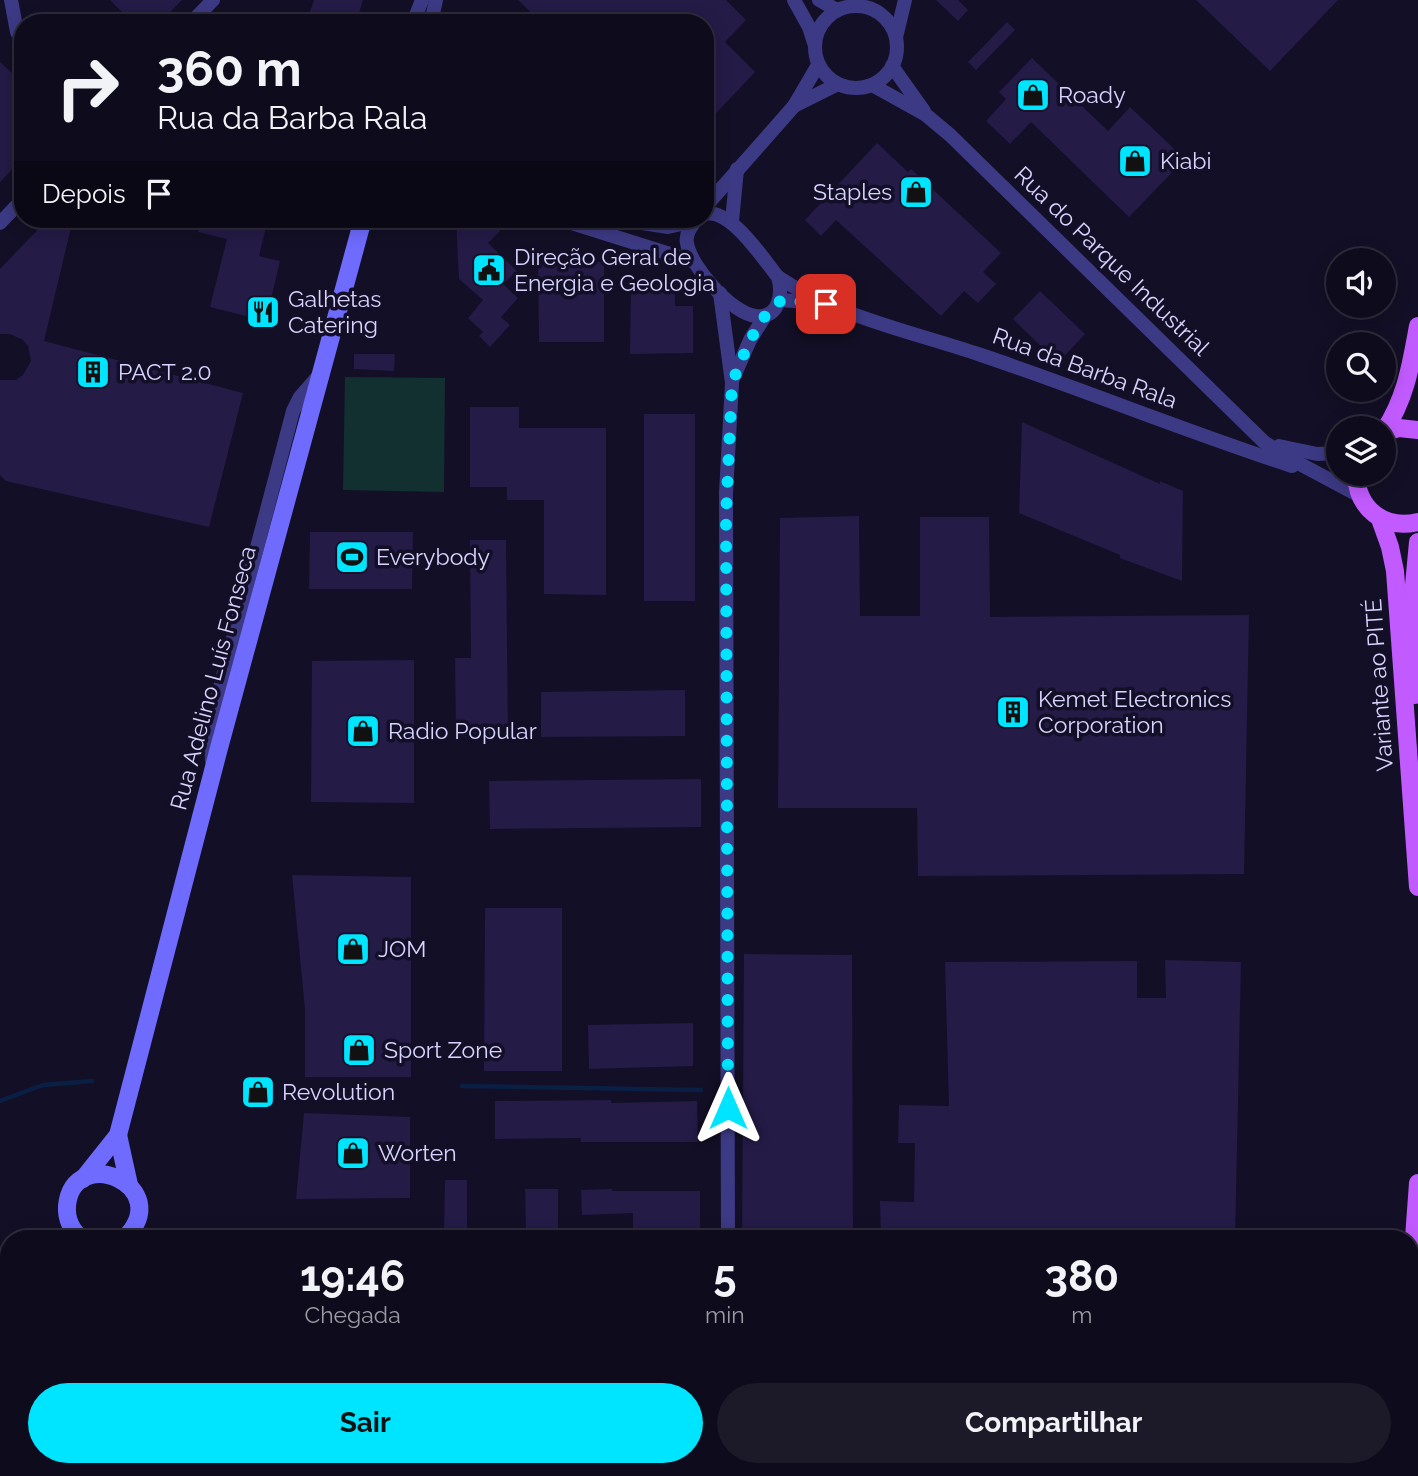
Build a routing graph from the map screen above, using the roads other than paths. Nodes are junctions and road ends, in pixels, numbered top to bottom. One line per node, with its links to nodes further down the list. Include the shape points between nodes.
1 (213, 0): 8 (street)
2 (794, 0): 10 (street)
3 (819, 0): 7 (street)
4 (878, 0): 6 (street)
5 (905, 0): 9 (street)
6 (858, 7): 7 (street); 9 (street, via 879,13)
7 (837, 10): 10 (street, via 822,25)
8 (200, 14)
9 (896, 37): 12 (street)
10 (814, 45): 11 (street)
11 (818, 65): 13 (street); 15 (street)
12 (892, 66): 14 (street); 16 (street, Rua do Parque Industrial)
13 (838, 84): 14 (street); 15 (street)
14 (872, 85): 16 (street, Rua do Parque Industrial)
15 (794, 106): 17 (street)
16 (926, 115): 37 (street, Rua do Parque Industrial)
17 (737, 169): 18 (street); 21 (street)
18 (714, 197)
19 (14, 208): 22 (street)
20 (714, 214): 21 (street)
21 (732, 221): 27 (street)
22 (0, 223)
23 (361, 228): 49 (street, Rua Adelino Luís Fonseca)
24 (588, 228): 26 (street)
25 (693, 228): 26 (street, via 686,241)
26 (692, 261): 28 (street)
27 (778, 277): 29 (street); 30 (street, Rua da Barba Rala)
28 (720, 293): 31 (street, via 739,309); 33 (street)
29 (781, 300): 30 (street, Rua da Barba Rala); 31 (street)
30 (826, 304): 39 (street, Rua da Barba Rala)
31 (765, 316): 33 (street)
32 (1418, 326): 34 (main road, via 1408,382)
33 (732, 383): 55 (street, via 726,518)
34 (1394, 416)
35 (1396, 429): 36 (main road)
36 (1418, 430)
37 (1264, 442): 38 (street); 39 (street, Rua da Barba Rala)
38 (1326, 454)
39 (1326, 478)
40 (1341, 486): 42 (street, Rua da Barba Rala)
41 (1356, 486): 42 (main road)
42 (1360, 496): 43 (main road)
43 (1380, 519): 44 (main road, via 1406,525); 47 (main road, Variante ao PITÉ, via 1395,571)
44 (1418, 522)
45 (1418, 542): 46 (main road, Variante ao PITÉ, via 1414,585)
46 (1417, 757): 47 (main road, Variante ao PITÉ)
47 (1415, 849): 48 (main road, Variante ao PITÉ)
48 (1418, 887)
49 (118, 1135): 50 (street, Rua Adelino Luís Fonseca); 52 (street, Rua Adelino Luís Fonseca)
50 (83, 1179): 52 (street, via 102,1173); 53 (street, Rua Adelino Luís Fonseca, via 74,1187 66,1208)
51 (1418, 1183): 56 (main road)
52 (129, 1185): 54 (street, Rua Adelino Luís Fonseca, via 139,1211)
53 (74, 1230)
54 (132, 1230)
55 (728, 1230)
56 (1415, 1230)

